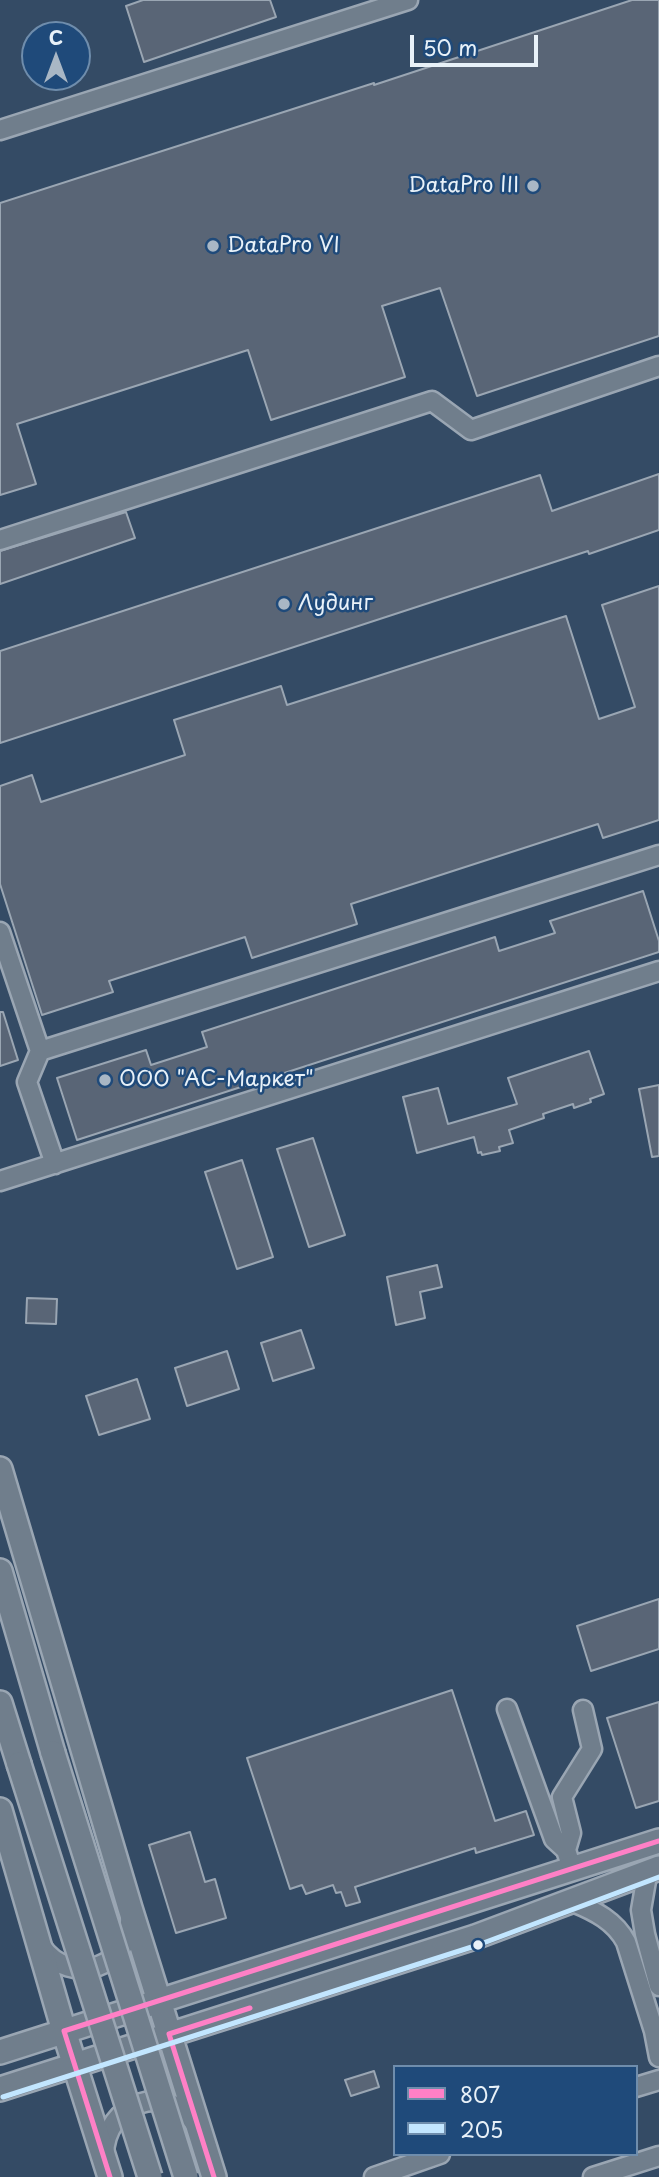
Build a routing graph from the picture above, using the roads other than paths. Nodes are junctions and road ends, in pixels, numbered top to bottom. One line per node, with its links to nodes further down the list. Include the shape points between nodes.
1 (408, 0): 2 (street)
2 (0, 130)
3 (659, 366): 4 (street, via 471,430 432,401)
4 (0, 540)
5 (659, 855): 8 (street)
6 (0, 932): 8 (street)
7 (659, 971): 9 (street)
8 (40, 1051): 9 (street, via 27,1082)
9 (55, 1164): 10 (street)
10 (0, 1181)
11 (0, 1469): 21 (main road)
12 (0, 1571): 39 (main road, bridge)
13 (0, 1703): 38 (main road, bridge)
14 (508, 1709): 18 (street, via 554,1839)
15 (583, 1710): 18 (street, via 592,1749 562,1797 571,1833)
16 (0, 1810): 23 (main road)
17 (659, 1842): 18 (main road)
18 (569, 1860): 25 (main road)
19 (655, 1876): 20 (main road); 22 (main road); 24 (street, via 641,1910)
20 (573, 1902): 22 (main road); 29 (street, via 620,1931)
21 (130, 1908): 23 (street, via 131,1926 125,1943 114,1958 98,1967 62,1965 47,1955); 25 (main road)
22 (537, 1913): 27 (main road)
23 (37, 1940): 26 (main road)
24 (659, 1986)
25 (159, 2001): 26 (main road); 27 (main road)
26 (64, 2031): 28 (main road); 30 (main road)
27 (169, 2035): 30 (main road); 34 (main road)
28 (0, 2052)
29 (659, 2057)
30 (75, 2063): 33 (main road); 37 (main road)
31 (659, 2080): 32 (street)
32 (638, 2086)
33 (0, 2089)
34 (199, 2131): 37 (street, via 179,2108 156,2102 133,2105 120,2114 104,2141); 40 (main road)
35 (659, 2155): 42 (street)
36 (434, 2156): 41 (street)
37 (107, 2167)
38 (150, 2177)
39 (186, 2177)
40 (214, 2177)
41 (374, 2177)
42 (593, 2177)

